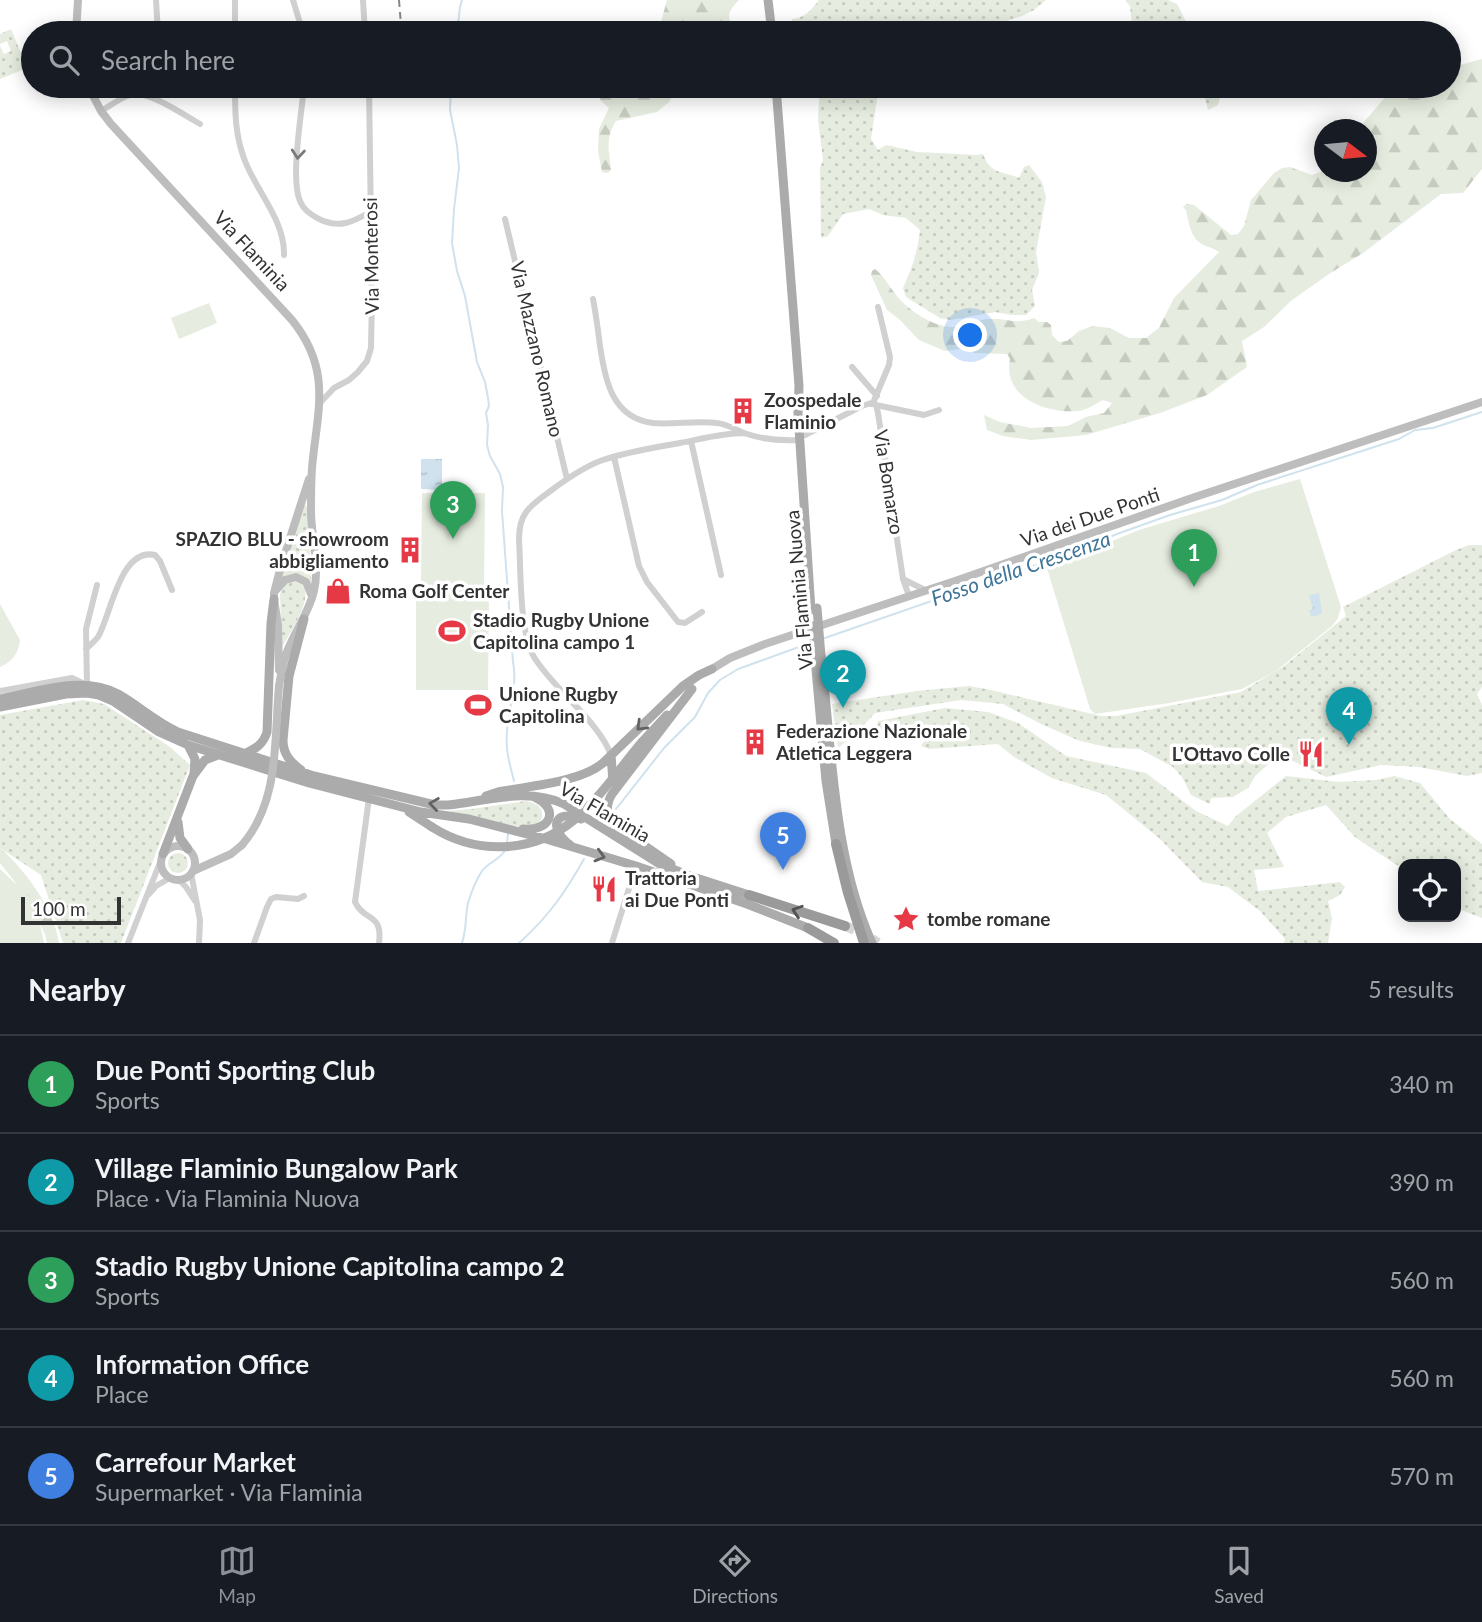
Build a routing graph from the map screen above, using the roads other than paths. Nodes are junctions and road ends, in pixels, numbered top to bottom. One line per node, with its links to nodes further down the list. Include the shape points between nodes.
1 (78, 0): 7 (street)
2 (156, 0): 8 (street)
3 (235, 0): 9 (street)
4 (293, 0): 10 (street)
5 (363, 0): 11 (street)
6 (768, 0): 12 (main road)
7 (77, 21)
8 (157, 21)
9 (235, 21)
10 (299, 21)
11 (364, 21)
12 (771, 21)
13 (94, 98): 20 (street, Via Flaminia)
14 (125, 98): 20 (street)
15 (152, 98): 21 (street)
16 (235, 98): 24 (street, via 242,151 282,233)
17 (303, 98): 22 (street, one-way to 22, via 296,168 300,201 314,217 332,224 348,224)
18 (369, 98): 22 (street, Via Monterosi)
19 (777, 98): 33 (main road, Via Flaminia Nuova)
20 (101, 111): 30 (street, Via Flaminia, via 299,329 315,361)
21 (200, 124)
22 (370, 212): 30 (street, Via Monterosi, via 370,352 358,372)
23 (505, 219): 37 (street, Via Mazzano Romano)
24 (284, 255)
25 (593, 299): 32 (street, via 608,385 627,413 651,422 720,423)
26 (878, 307): 28 (street, via 890,357)
27 (852, 367): 28 (street)
28 (875, 401): 31 (street, via 924,415); 33 (street, Via Bomarzo); 39 (street, Via Bomarzo)
29 (1482, 402): 42 (street, Via dei Due Ponti)
30 (320, 403): 36 (street, Via Flaminia)
31 (939, 410)
32 (744, 433): 33 (street, via 773,440); 34 (street)
33 (802, 437): 49 (main road, Via Flaminia Nuova, bridge)
34 (691, 441): 35 (street); 38 (street)
35 (614, 457): 37 (street); 46 (street, via 643,574 679,623)
36 (312, 469): 43 (street, Via Flaminia); 45 (street, Via Flaminia)
37 (568, 479): 60 (street, via 532,505 521,522 526,634 538,663 600,735)
38 (721, 575)
39 (903, 579): 42 (street); 44 (street, Via Bomarzo)
40 (97, 585): 48 (street)
41 (172, 590): 48 (street, via 155,555 135,559 122,577 97,639)
42 (925, 590): 44 (street, Via dei Due Ponti)
43 (274, 596): 45 (street, via 285,580 296,577 306,582); 52 (street, Via Flaminia); 58 (main road, via 267,732 258,747)
44 (909, 596): 50 (street, Via dei Due Ponti, via 745,651)
45 (312, 597): 47 (street, Via Flaminia)
46 (702, 612)
47 (304, 619): 52 (street, Via Flaminia, via 285,656); 61 (main road, via 289,676 283,740 290,761)
48 (86, 649): 51 (street)
49 (818, 657): 71 (main road, Via Flaminia Nuova, via 826,780); 93 (main road, Via Flaminia Nuova, via 842,836 856,899)
50 (712, 668): 53 (main road); 60 (main road, one-way to 60, via 683,686)
51 (87, 685): 54 (street, via 72,678); 55 (main road); 58 (main road, Via Flaminia, via 116,694 178,732)
52 (279, 686): 75 (street, Via Flaminia, bridge, via 270,789 261,817 242,845)
53 (692, 689): 63 (main road); 67 (main road, bridge, via 582,812 544,838 523,845 487,847 457,840)
54 (0, 691)
55 (0, 699)
56 (0, 707): 57 (main road, Via Flaminia, via 93,693)
57 (188, 745): 59 (main road, Via Flaminia); 62 (main road, via 195,759)
58 (244, 754): 61 (main road, Via Flaminia)
59 (220, 755): 62 (main road, via 205,760); 65 (main road, Via Flaminia)
60 (611, 755): 63 (main road); 66 (main road, via 584,774 498,792)
61 (309, 774): 66 (main road, Via Flaminia, one-way to 61, via 435,805)
62 (193, 776): 68 (main road)
63 (612, 794): 78 (main road, via 607,811 613,824)
64 (526, 795): 66 (main road, Via Flaminia); 69 (main road, Via Flaminia, via 560,802); 70 (main road, via 545,804 548,820 536,830)
65 (369, 799): 67 (main road, Via Flaminia); 89 (street, via 355,900 376,922)
66 (477, 801)
67 (398, 805): 70 (main road, Via Flaminia)
68 (178, 815): 73 (main road, via 179,834); 74 (main road)
69 (593, 823): 72 (main road, via 571,815 560,819 557,833); 78 (main road, Via Flaminia, via 652,860)
70 (510, 830): 72 (main road, Via Flaminia)
71 (836, 844): 92 (highway)
72 (574, 848): 76 (main road, Via Flaminia, one-way to 76)
73 (190, 851): 74 (street, via 176,845); 75 (street); 77 (street, via 195,863)
74 (162, 857): 79 (street, via 163,870); 82 (street)
75 (217, 861): 77 (street, Via Flaminia)
76 (636, 866): 85 (main road, Via Flaminia); 90 (street)
77 (192, 872): 79 (street, via 184,879); 83 (street)
78 (687, 875): 81 (main road, Via Flaminia)
79 (174, 879): 82 (street, via 156,886); 83 (street, via 187,887)
80 (304, 895): 88 (street, via 271,899)
81 (749, 895): 84 (highway, one-way to 81)
82 (142, 904): 86 (street)
83 (198, 906): 87 (street)
84 (845, 926)
85 (808, 928): 91 (highway)
86 (128, 943)
87 (200, 943)
88 (254, 943)
89 (379, 943)
90 (612, 943)
91 (834, 943)
92 (864, 943)
93 (872, 943)

